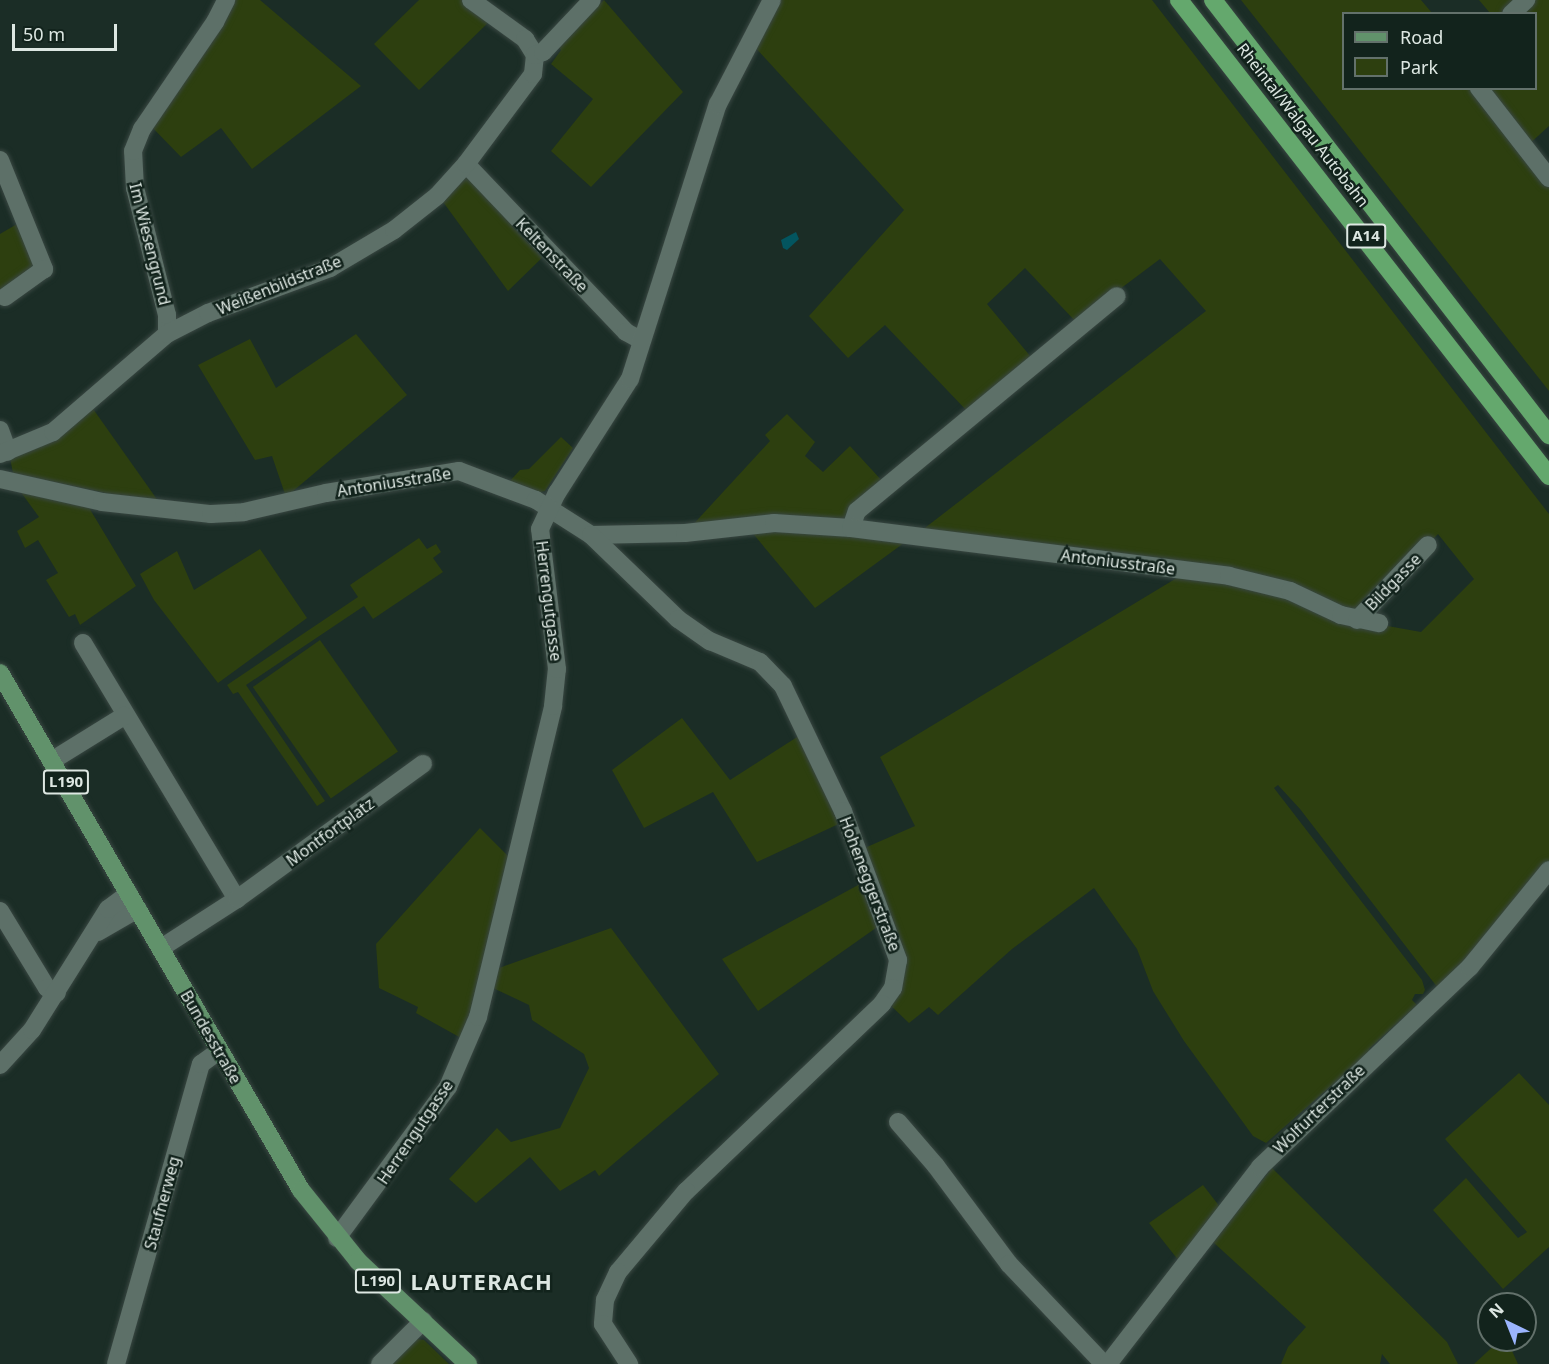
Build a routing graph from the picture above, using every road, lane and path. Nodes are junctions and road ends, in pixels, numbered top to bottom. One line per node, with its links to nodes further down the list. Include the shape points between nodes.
1 (226, 0): 16 (street, Im Wiesengrund, via 141,129 133,151 135,188 167,315)
2 (471, 0): 9 (street, via 525,39)
3 (592, 0): 9 (street, via 543,52)
4 (772, 0): 17 (street, Herrengutgasse, via 718,104)
5 (1179, 0): 21 (highway, Rheintal/Walgau Autobahn / A14)
6 (1213, 0): 19 (highway, Rheintal/Walgau Autobahn / A14)
7 (1526, 0): 8 (street)
8 (1513, 12)
9 (535, 55): 12 (street, Weißenbildstraße, via 533,74)
10 (1481, 90): 13 (street)
11 (0, 160): 15 (street, via 44,268)
12 (466, 164): 16 (street, Weißenbildstraße, via 436,196 363,250 330,268 208,313); 17 (street, Keltenstraße, via 626,332)
13 (1549, 178)
14 (1117, 296): 24 (street, via 857,511)
15 (4, 297)
16 (167, 334): 20 (street, Weißenbildstraße, via 53,432)
17 (642, 341): 23 (street, Herrengutgasse, via 622,394)
18 (0, 430): 20 (street)
19 (1549, 435)
20 (4, 453)
21 (1549, 476)
22 (0, 478): 23 (street, Antoniusstraße, via 102,502 211,514 244,512 326,493 459,471)
23 (549, 508): 25 (street, Antoniusstraße); 47 (street, Herrengutgasse, via 540,540 557,669 553,706 478,1017 448,1087)
24 (851, 528): 25 (street, Antoniusstraße, via 774,523 674,534); 27 (street, Antoniusstraße, via 1229,576 1290,591)
25 (591, 535): 52 (street, Hoheneggerstraße, via 678,619 710,641 760,662 783,686 843,811 898,960 893,988 882,1004 686,1191 618,1272 605,1300 603,1324)
26 (1428, 545): 27 (street, Bildgasse)
27 (1357, 620): 28 (street, Antoniusstraße)
28 (1379, 623)
29 (83, 644): 31 (street)
30 (0, 673): 32 (main road, Bundesstraße / L190)
31 (124, 717): 32 (street); 36 (street)
32 (53, 760): 35 (main road, Bundesstraße / L190)
33 (423, 764): 36 (street, Montfortplatz)
34 (1549, 870): 53 (street, Wolfurterstraße, via 1470,967 1260,1167)
35 (129, 893): 37 (main road, Bundesstraße / L190); 39 (street, via 108,909)
36 (237, 899): 40 (street, Montfortplatz)
37 (138, 909): 39 (street); 40 (main road, Bundesstraße / L190)
38 (0, 911): 41 (street, via 47,988)
39 (94, 935): 41 (street)
40 (161, 948): 43 (main road, Bundesstraße / L190)
41 (57, 993): 42 (street)
42 (18, 1048): 44 (street); 45 (street, via 11,1068)
43 (219, 1050): 47 (main road, Bundesstraße / L190, via 279,1155); 49 (street, Staufnerweg, via 201,1064)
44 (0, 1065)
45 (0, 1080)
46 (898, 1122): 53 (street, Wolfurterstraße, via 1009,1263)
47 (337, 1238): 48 (main road, Bundesstraße / L190)
48 (423, 1321): 50 (street); 51 (main road, Bundesstraße / L190)
49 (116, 1364)
50 (380, 1364)
51 (468, 1364)
52 (629, 1364)
53 (1106, 1364)

